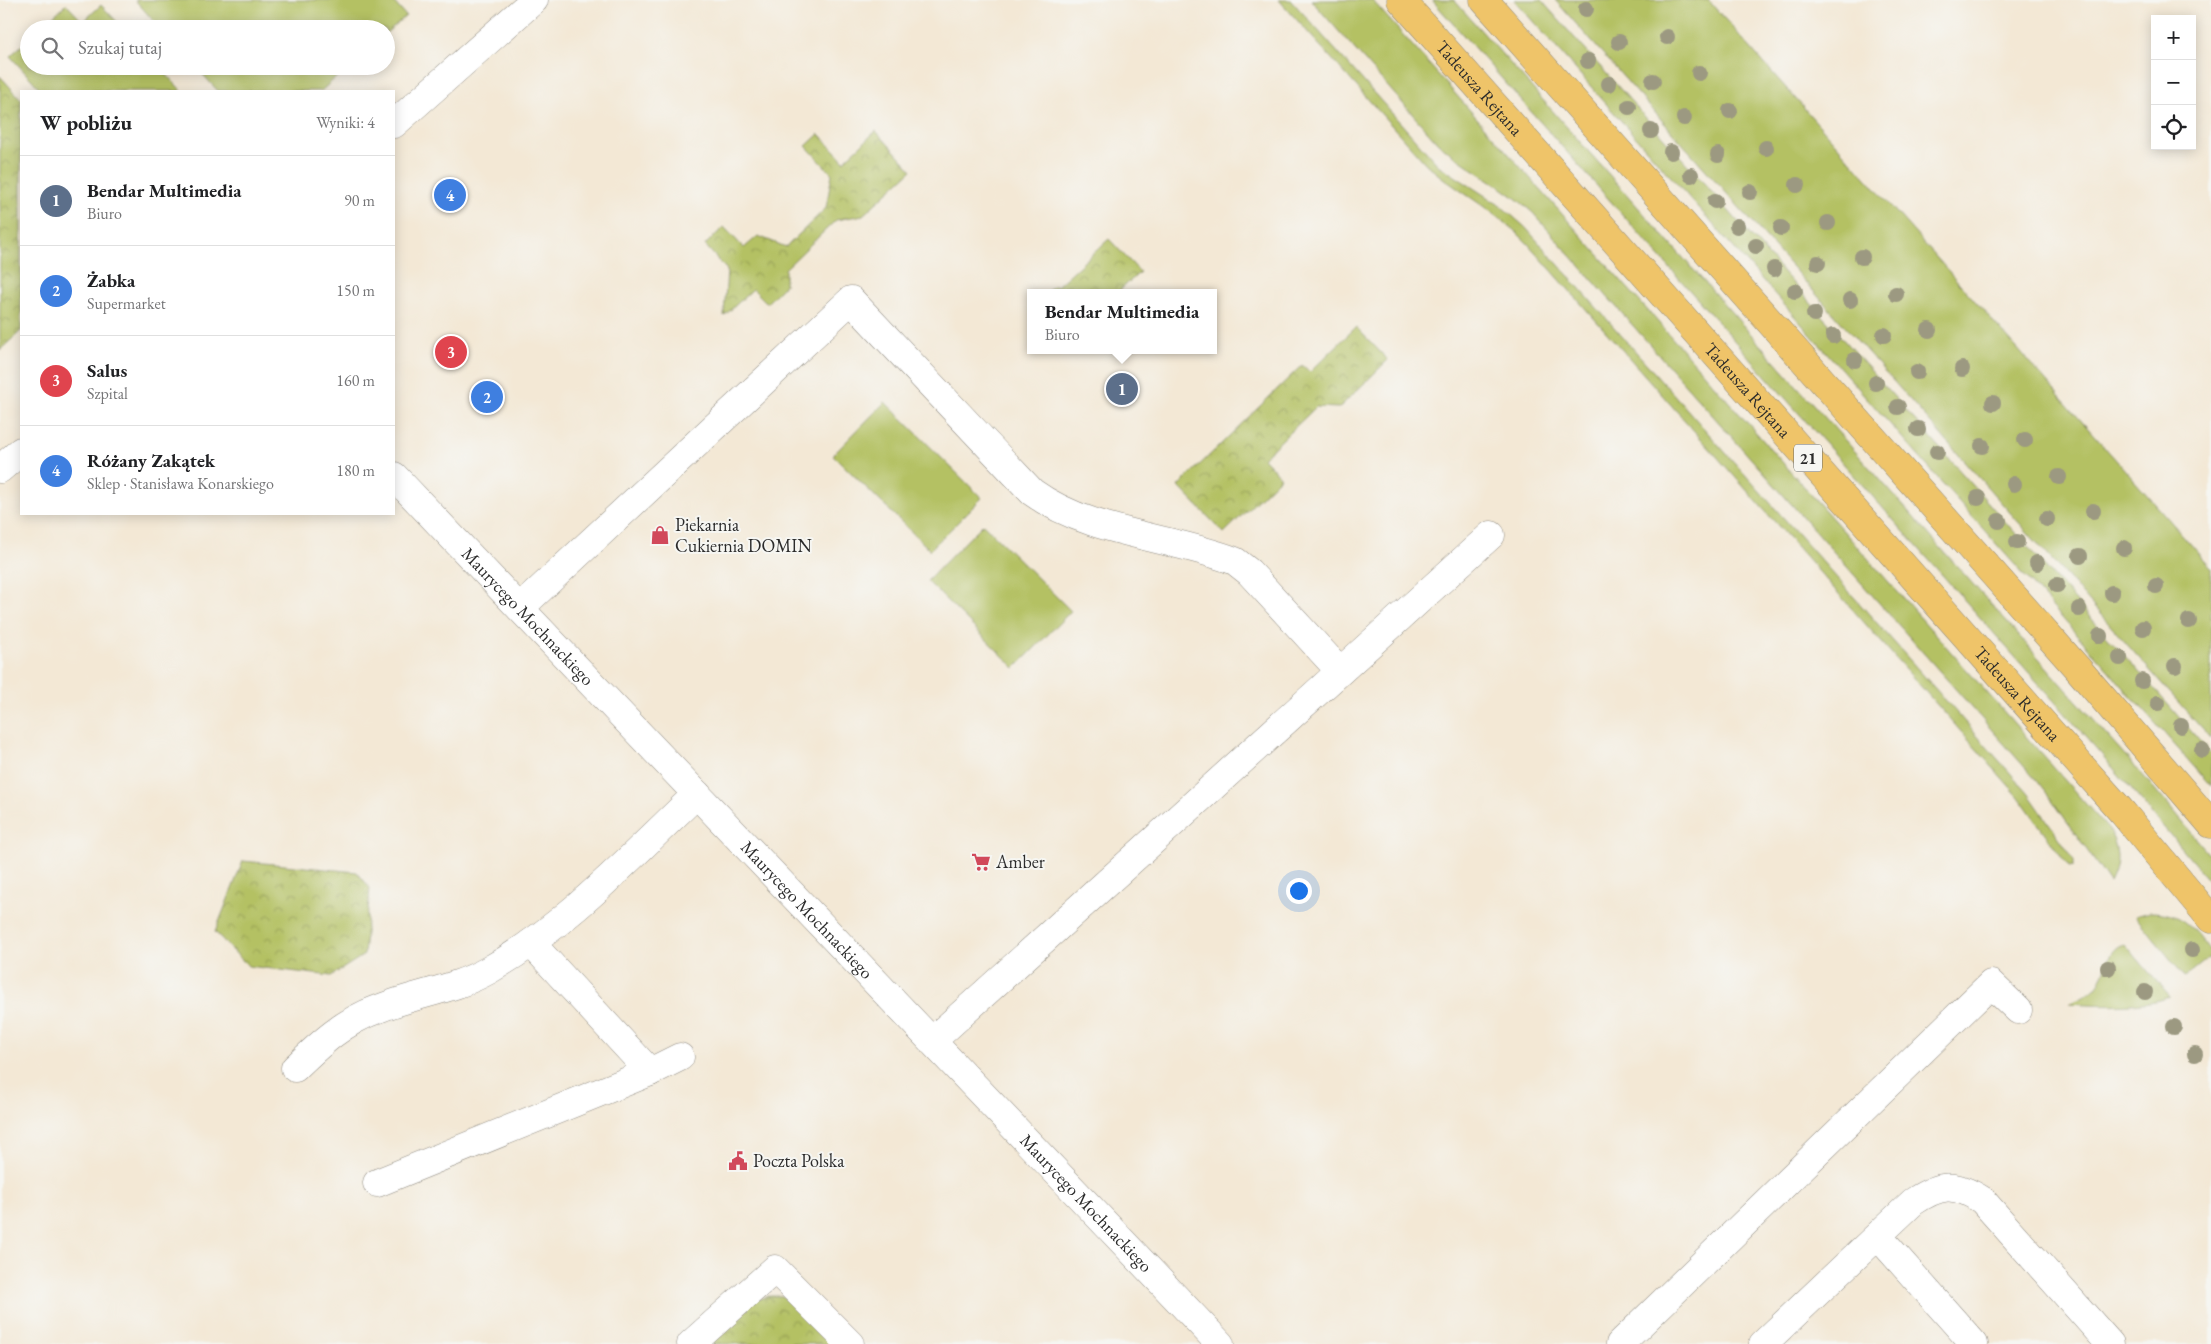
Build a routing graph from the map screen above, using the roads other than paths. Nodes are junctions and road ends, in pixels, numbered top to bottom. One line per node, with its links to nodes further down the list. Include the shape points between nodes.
1 (534, 0): 4 (street)
2 (1401, 0): 13 (main road, Tadeusza Rejtana / 21, via 2123,814)
3 (1484, 0): 12 (main road, via 2078,669)
4 (395, 123)
5 (20, 452): 6 (street)
6 (0, 469)
7 (395, 477): 9 (street, Maurycego Mochnackiego)
8 (1491, 535): 10 (street)
9 (520, 608): 10 (street, via 851,300 1032,492 1080,519 1236,561); 11 (street, Maurycego Mochnackiego)
10 (1340, 671): 16 (street)
11 (697, 794): 14 (street, via 565,917); 16 (street, Maurycego Mochnackiego)
12 (2211, 824)
13 (2211, 919)
14 (531, 943): 18 (street, via 472,979 360,1017 339,1029); 19 (street)
15 (2018, 1010): 25 (street, via 1991,984)
16 (932, 1041): 22 (street, Maurycego Mochnackiego)
17 (680, 1057): 19 (street)
18 (295, 1068)
19 (650, 1072): 20 (street)
20 (376, 1183)
21 (1878, 1236): 26 (street); 27 (street); 28 (street, via 1927,1193 1942,1187 1970,1192 1994,1212)
22 (1208, 1340)
23 (691, 1344): 24 (street, via 776,1269)
24 (850, 1344)
25 (1620, 1344)
26 (1763, 1344)
27 (1974, 1344)
28 (2110, 1344)

